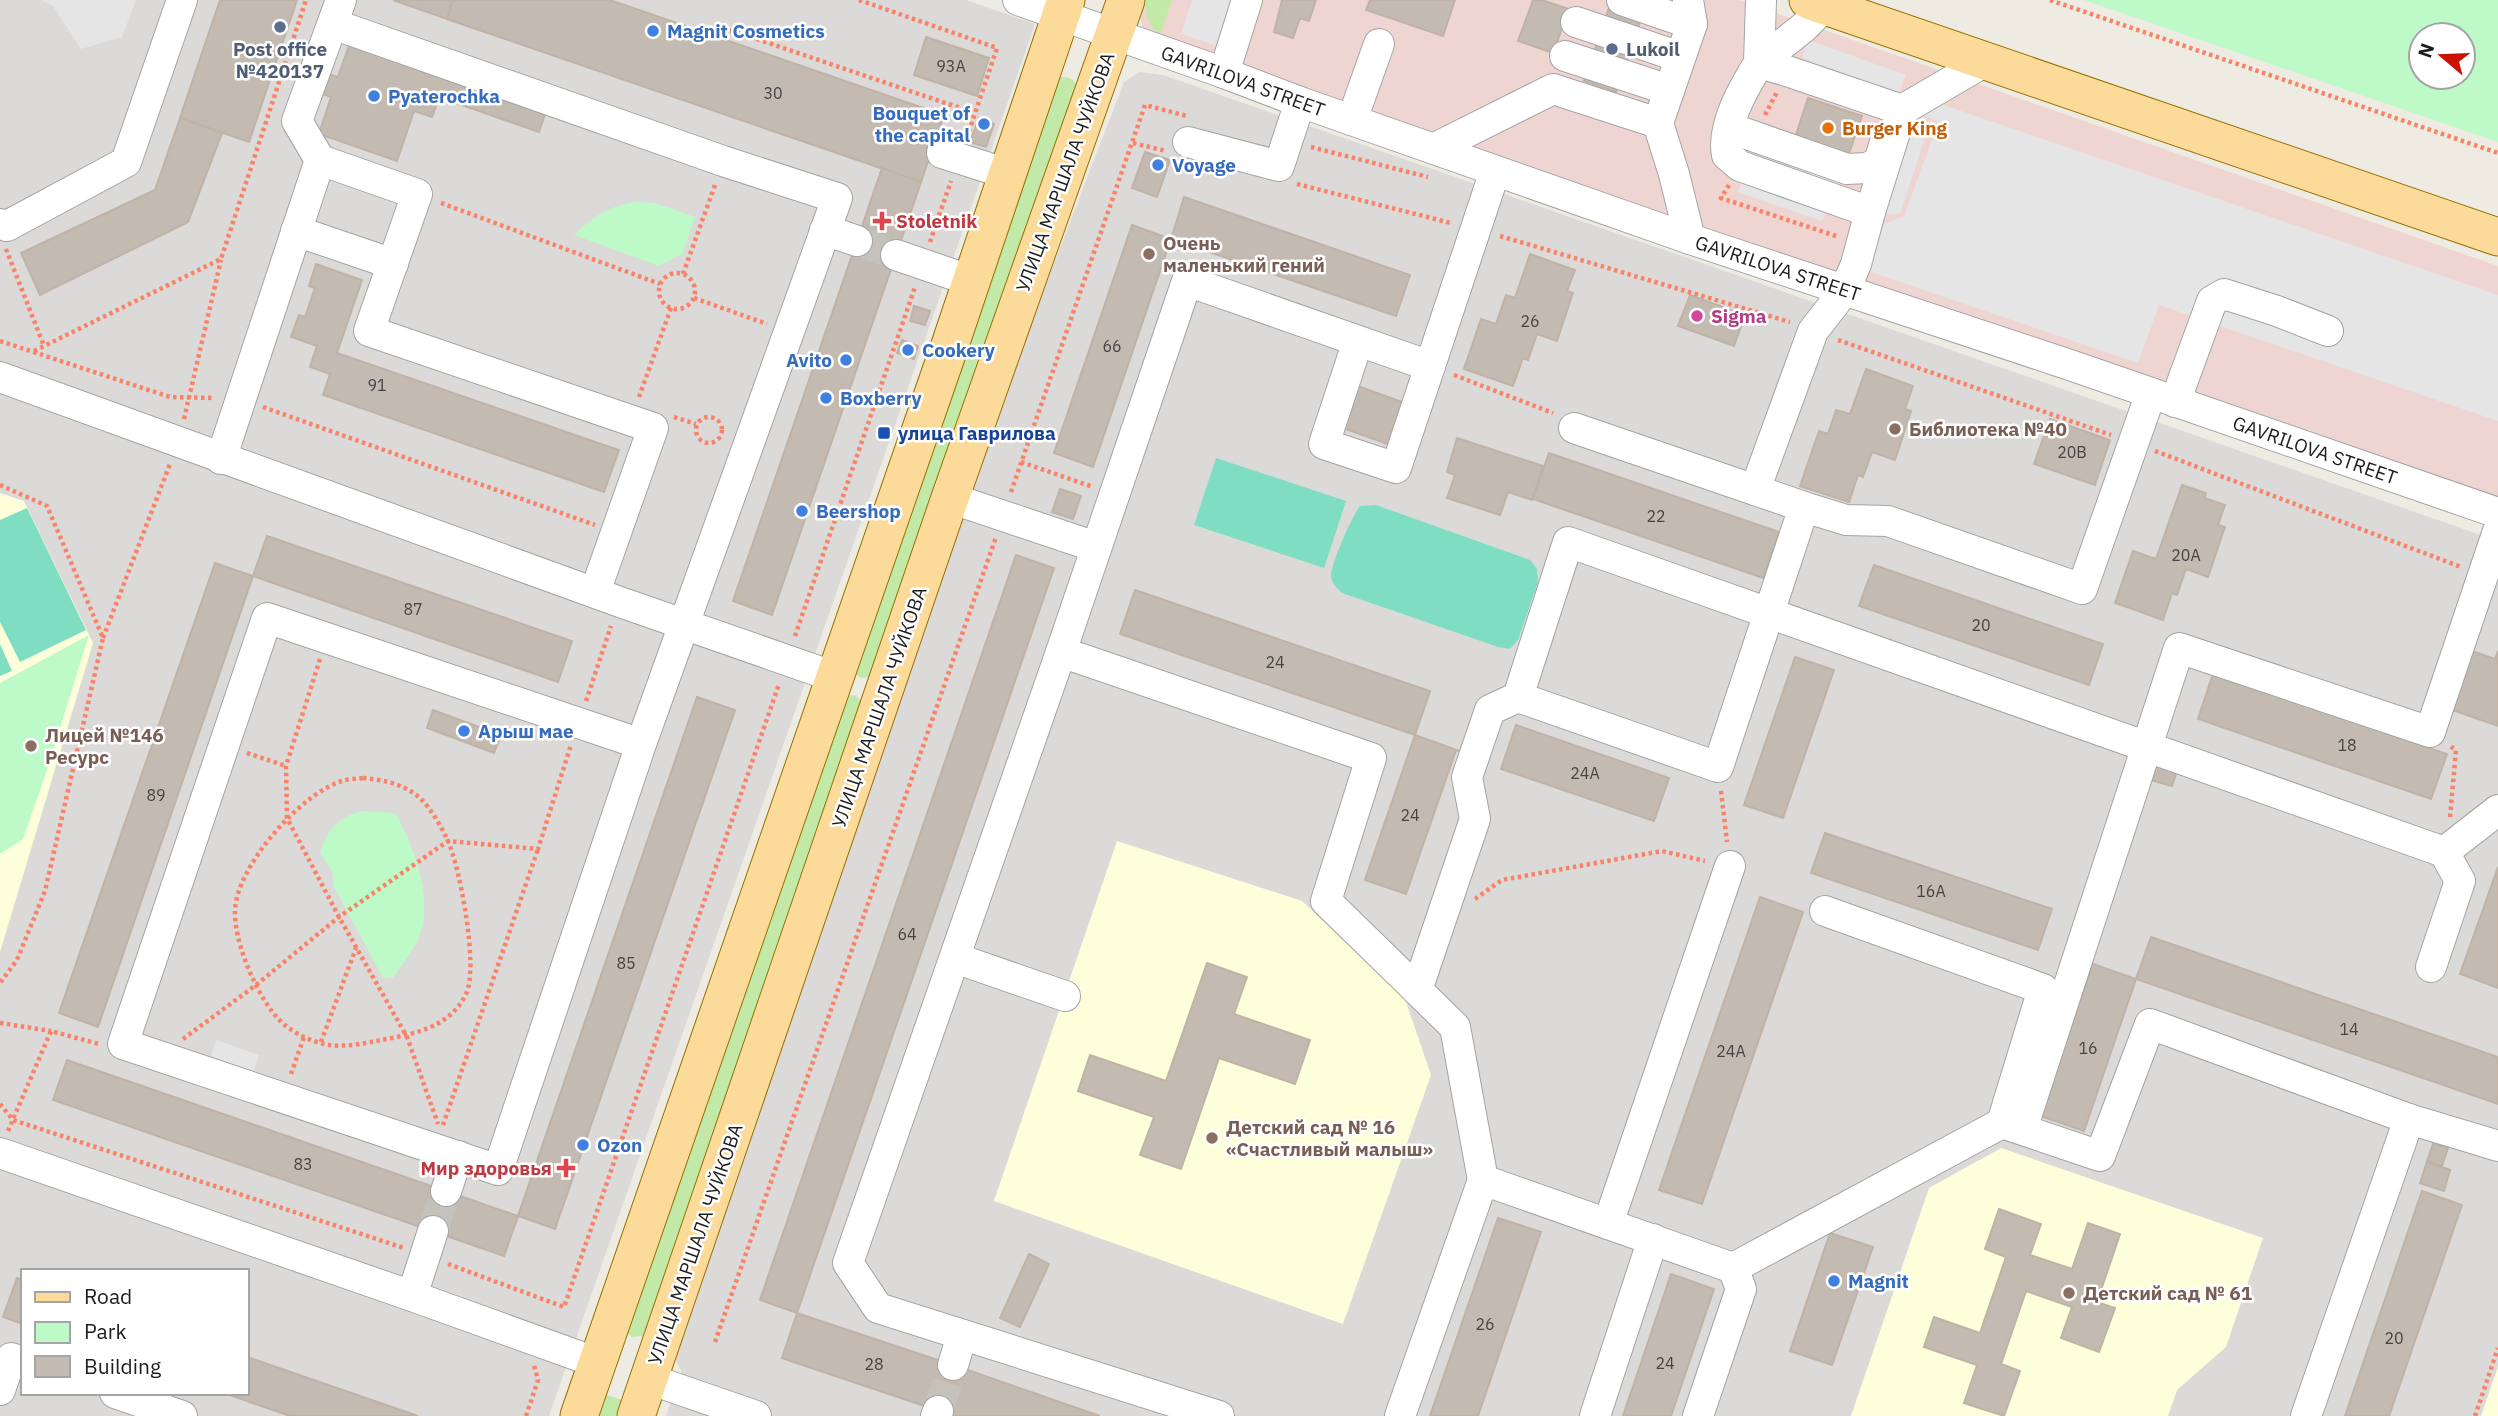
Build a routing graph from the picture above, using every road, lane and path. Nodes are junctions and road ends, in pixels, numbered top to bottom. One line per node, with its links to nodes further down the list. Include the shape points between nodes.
1 (182, 0): 45 (street, via 126,162 7,226)
2 (306, 0): 49 (path)
3 (859, 0): 27 (path, via 997,48)
4 (1018, 0): 11 (street, GAVRILOVA STREET)
5 (1126, 0): 16 (main road, УЛИЦА МАРШАЛА ЧУЙКОВА)
6 (1247, 0): 22 (street)
7 (1622, 0): 14 (street)
8 (1761, 0): 21 (street)
9 (2050, 0): 34 (path)
10 (1816, 3): 20 (main road); 21 (street, via 1804,27)
11 (1064, 7): 16 (street, GAVRILOVA STREET); 39 (main road)
12 (1580, 11): 18 (street); 19 (street)
13 (337, 12): 36 (street, via 297,121); 37 (street)
14 (1690, 12): 19 (street)
15 (730, 30): 27 (path)
16 (1114, 35): 22 (street, GAVRILOVA STREET); 78 (main road, УЛИЦА МАРШАЛА ЧУЙКОВА)
17 (1379, 44): 28 (street)
18 (1565, 56): 23 (street); 24 (street)
19 (1680, 57): 24 (street)
20 (1986, 61): 26 (street); 46 (main road, via 2261,169)
21 (1756, 67): 26 (street); 31 (street, via 1743,86); 31 (street, via 1871,108 1886,128 1879,162 1847,169)
22 (1224, 73): 25 (street, GAVRILOVA STREET)
23 (1553, 89): 29 (street); 33 (street)
24 (1669, 90): 29 (street)
25 (1300, 102): 28 (street, GAVRILOVA STREET); 32 (street)
26 (1902, 110): 42 (street)
27 (975, 113): 35 (path)
28 (1352, 120): 33 (street, GAVRILOVA STREET)
29 (1658, 123): 47 (street)
30 (1192, 130): 32 (street, via 1279,166); 74 (path, via 1145,105)
31 (1728, 138): 42 (street, via 1727,155 1740,166)
32 (1287, 141): 40 (path)
33 (1436, 149): 38 (street, GAVRILOVA STREET)
34 (2498, 153)
35 (951, 155): 39 (street); 50 (path)
36 (320, 160): 41 (street); 44 (street)
37 (723, 161): 43 (street, via 837,198); 52 (path)
38 (1496, 171): 47 (street, GAVRILOVA STREET); 64 (street)
39 (1008, 174): 53 (main road)
40 (1436, 178)
41 (417, 194): 51 (street); 54 (path)
42 (1870, 212): 55 (street)
43 (825, 230): 48 (street); 58 (street)
44 (296, 231): 51 (street); 68 (street)
45 (2, 235): 62 (path)
46 (2498, 237)
47 (1690, 239): 55 (street, GAVRILOVA STREET)
48 (857, 241)
49 (221, 259): 62 (path); 66 (path)
50 (910, 259): 53 (street); 91 (path)
51 (393, 264): 69 (street, via 369,331)
52 (683, 274): 54 (path, via 666,276); 56 (path, via 695,284)
53 (972, 281): 92 (main road)
54 (660, 284): 57 (path, via 659,294)
55 (1845, 290): 67 (street, GAVRILOVA STREET, via 2074,354); 76 (street, via 1812,331)
56 (694, 298): 57 (path, via 680,308); 58 (path)
57 (671, 308): 69 (path)
58 (788, 331): 87 (street)
59 (2328, 331): 67 (street, via 2224,294 2212,301)
60 (0, 341): 63 (path)
61 (1358, 341): 64 (street); 64 (street, via 1324,444 1396,468); 77 (street, via 1186,281)
62 (44, 346): 63 (path)
63 (33, 352): 66 (path, via 170,397)
64 (1430, 366): 71 (path, via 1560,416)
65 (0, 377): 72 (street)
66 (189, 397): 68 (path); 72 (path)
67 (2163, 397): 79 (street, via 2082,589 1888,520 1846,520); 80 (street, GAVRILOVA STREET)
68 (241, 398): 73 (street); 83 (path)
69 (629, 421): 83 (street, via 653,428)
70 (696, 424): 70 (path, via 704,417 714,417 721,425 721,435 713,442 703,442 696,434)
71 (1574, 428): 76 (street)
72 (178, 443): 73 (street); 88 (path)
73 (221, 458): 85 (street)
74 (1021, 462): 77 (path); 81 (path)
75 (0, 485): 88 (path, via 47,506)
76 (1755, 490): 79 (street)
77 (1114, 494): 84 (street)
78 (950, 498): 81 (street); 93 (main road, УЛИЦА МАРШАЛА ЧУЙКОВА)
79 (1804, 507): 86 (street)
80 (2498, 513)
81 (1003, 515): 84 (street); 141 (path)
82 (2498, 531): 96 (street)
83 (616, 533): 85 (street)
84 (1096, 547): 90 (street)
85 (607, 597): 87 (street); 95 (path)
86 (1769, 613): 94 (street, via 1568,541); 99 (street); 101 (street)
87 (684, 624): 91 (street); 97 (street)
88 (103, 638): 114 (path, via 45,891 16,960)
89 (327, 639): 95 (street); 98 (street, via 267,618); 100 (path)
90 (1061, 652): 112 (street); 116 (street, via 1371,758 1326,901)
91 (787, 661): 92 (street); 137 (path, via 564,1307)
92 (835, 677): 93 (main road); 144 (main road)
93 (884, 694): 146 (main road, УЛИЦА МАРШАЛА ЧУЙКОВА)
94 (1518, 696): 101 (street); 110 (street, via 1490,710 1467,777 1475,819)
95 (578, 723): 97 (street); 105 (path)
96 (2430, 732): 99 (street, via 2179,648); 106 (path, via 2456,750)
97 (641, 744): 132 (street, via 498,1170)
98 (224, 746): 100 (path); 123 (street)
99 (2146, 747): 106 (street); 129 (street)
100 (286, 766): 103 (path)
101 (1718, 767): 107 (path)
102 (2498, 810): 106 (street)
103 (287, 818): 104 (path, via 341,781 380,779 409,789 424,801); 109 (path); 115 (path, via 252,862 235,911 243,953)
104 (448, 841): 105 (path); 109 (path); 121 (path, via 463,896 471,982 460,1006 447,1018)
105 (538, 849): 121 (path, via 441,1131)
106 (2444, 852): 113 (street, via 2460,881)
107 (1730, 866): 110 (path, via 1661,851 1502,880); 135 (street)
108 (1825, 911): 129 (street, via 2043,989)
109 (339, 916): 111 (path); 115 (path)
110 (1440, 923): 116 (street)
111 (356, 947): 121 (path); 122 (path)
112 (955, 958): 117 (street); 140 (street, via 848,1264 878,1308)
113 (2431, 967)
114 (0, 984)
115 (256, 985): 120 (path, via 272,1011); 124 (path)
116 (1417, 990): 133 (street, via 1455,1027)
117 (1065, 996)
118 (0, 1023): 119 (path)
119 (51, 1031): 123 (path, via 110,1047); 128 (path)
120 (304, 1037): 122 (path); 125 (path)
121 (407, 1037): 122 (path, via 358,1045)
122 (321, 1042)
123 (123, 1044): 124 (street)
124 (159, 1056): 125 (street)
125 (283, 1098): 132 (street)
126 (0, 1104): 128 (path)
127 (2409, 1119): 129 (street, via 2150,1024 2100,1156); 130 (street); 159 (street)
128 (13, 1120): 131 (path); 137 (path)
129 (2012, 1126): 138 (street)
130 (2498, 1146)
131 (2, 1147): 139 (street)
132 (458, 1157): 134 (street)
133 (1483, 1180): 135 (street); 156 (street)
134 (446, 1191)
135 (1608, 1224): 136 (street)
136 (1653, 1240): 138 (street); 157 (street)
137 (429, 1243): 139 (street)
138 (1733, 1268): 158 (street, via 1741,1289)
139 (412, 1296): 144 (street)
140 (962, 1335): 145 (street); 155 (street)
141 (715, 1342)
142 (2498, 1348): 160 (path)
143 (21, 1361): 148 (street, via 11,1358)
144 (598, 1363): 146 (main road); 152 (main road)
145 (953, 1365)
146 (649, 1379): 153 (main road, УЛИЦА МАРШАЛА ЧУЙКОВА); 154 (street)
147 (538, 1380): 151 (path)
148 (0, 1390)
149 (121, 1395): 150 (street)
150 (182, 1416)
151 (526, 1416)
152 (579, 1416)
153 (636, 1416)
154 (757, 1416)
155 (1219, 1416)
156 (1400, 1416)
157 (1595, 1416)
158 (1698, 1416)
159 (2305, 1416)
160 (2475, 1416)

